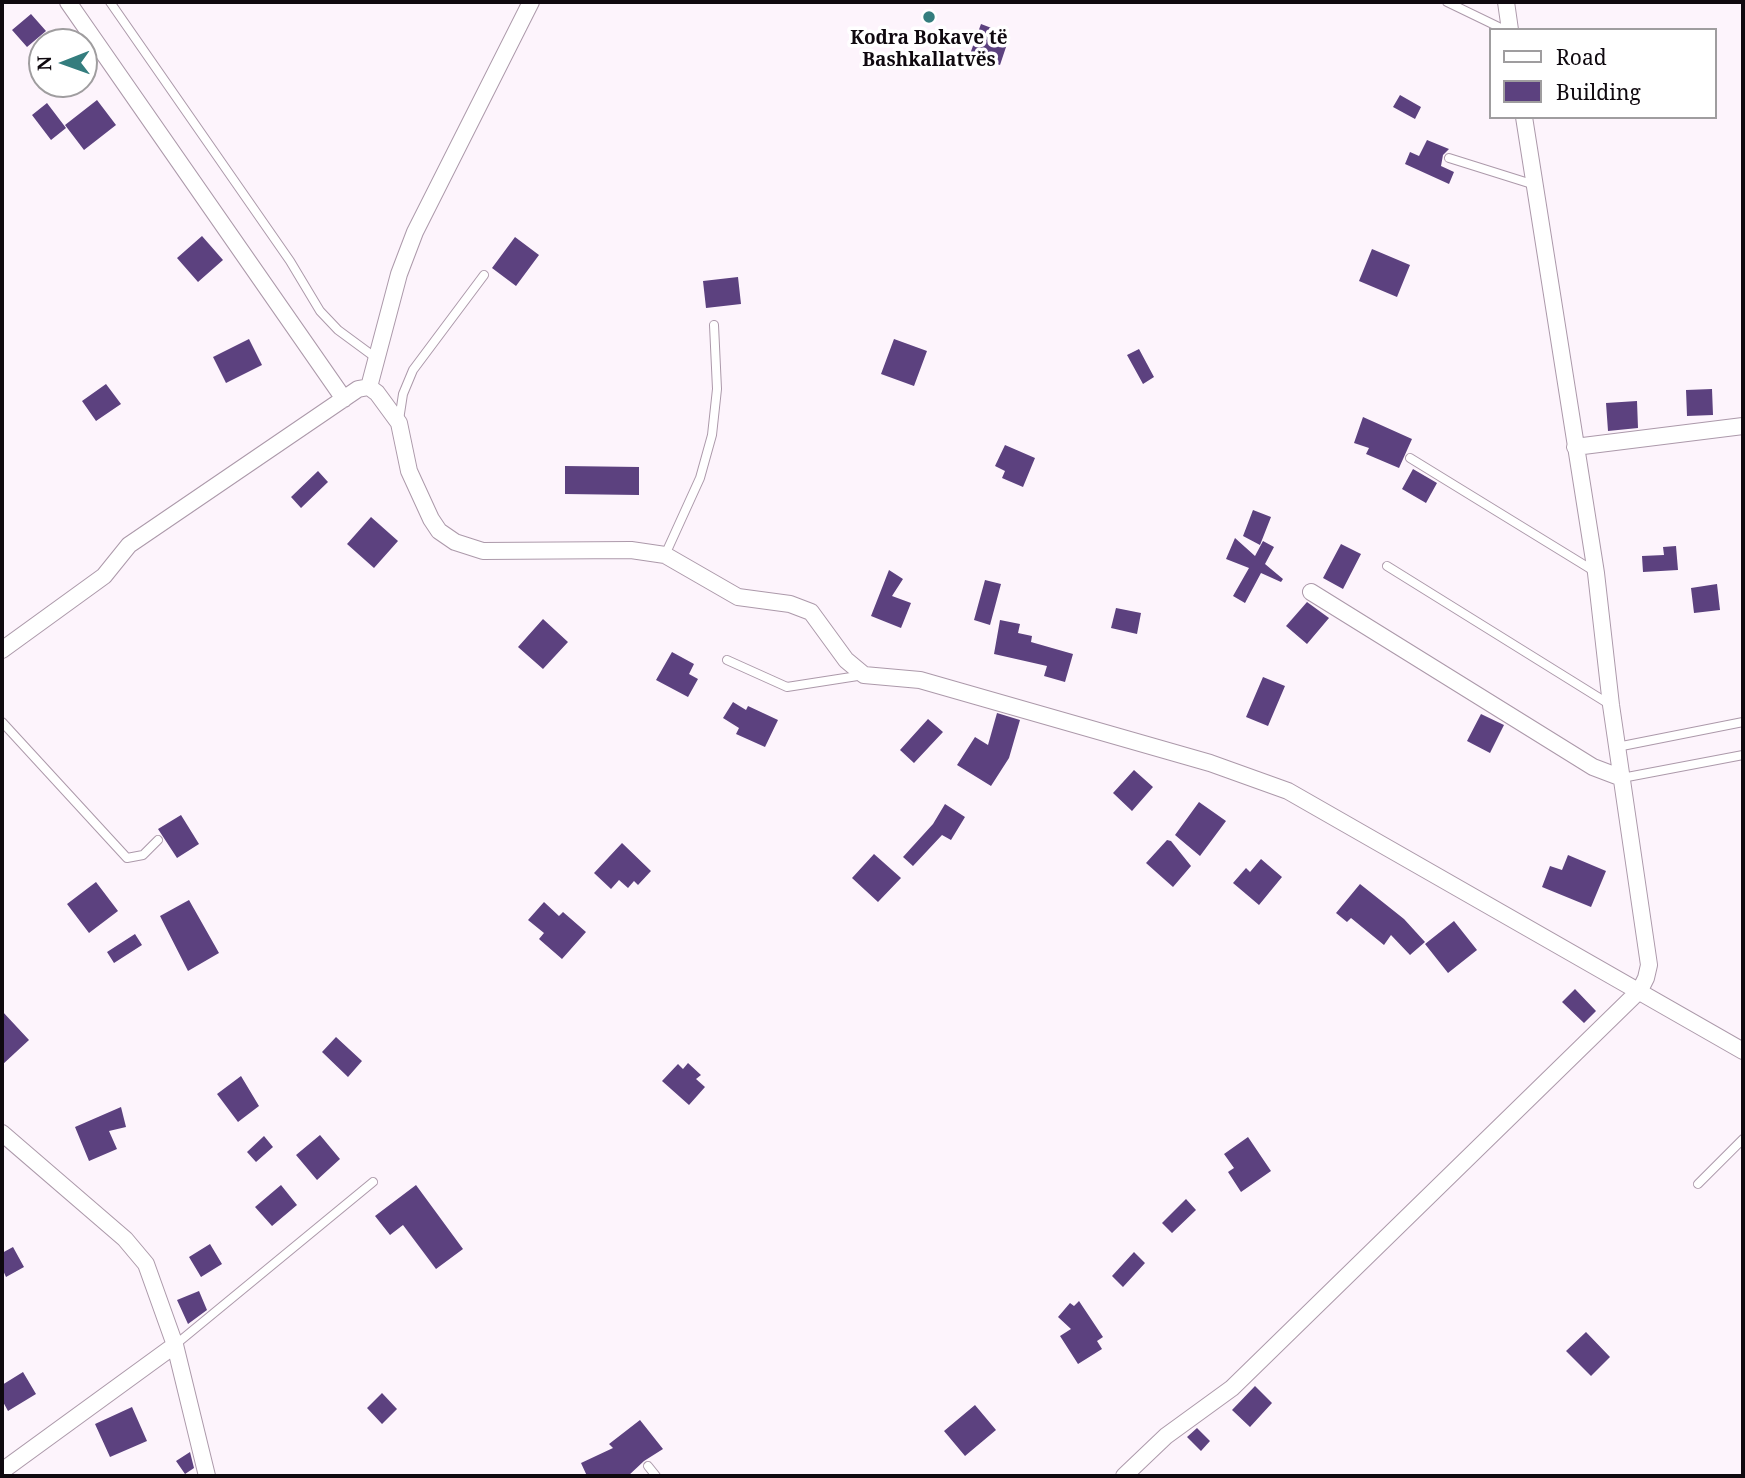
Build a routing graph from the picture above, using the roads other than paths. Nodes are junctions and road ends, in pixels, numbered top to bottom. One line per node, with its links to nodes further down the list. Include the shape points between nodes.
1 (68, 2): 15 (street)
2 (110, 2): 13 (lane, via 320,311)
3 (531, 2): 13 (street, via 415,232)
4 (1447, 2): 6 (lane)
5 (1506, 2): 7 (street)
6 (1503, 28)
7 (1507, 28)
8 (1524, 119): 10 (street)
9 (1449, 158): 10 (lane)
10 (1535, 185): 18 (street)
11 (484, 275): 16 (lane, via 413,370 402,394)
12 (714, 325): 20 (lane, via 717,389 712,435 700,478)
13 (376, 358): 14 (street)
14 (369, 387): 15 (street); 16 (street)
15 (344, 399): 24 (street, via 129,545 104,576)
16 (399, 423): 20 (street, via 418,494 439,531 455,542 483,551 631,550)
17 (1743, 426): 18 (street)
18 (1575, 447): 22 (street)
19 (1410, 458): 22 (lane)
20 (665, 555): 26 (street, via 738,597 790,604 811,612 846,660)
21 (1387, 566): 27 (lane)
22 (1596, 573): 27 (street)
23 (1311, 592): 32 (street, via 1593,767)
24 (2, 650)
25 (727, 660): 26 (lane, via 787,687)
26 (864, 675): 34 (street, via 920,680 1210,763 1288,791)
27 (1611, 705): 30 (street)
28 (2, 722): 33 (lane, via 127,858 143,855)
29 (1743, 722): 30 (lane)
30 (1617, 747): 32 (street)
31 (1743, 755): 32 (lane)
32 (1622, 778): 34 (street, via 1649,965)
33 (158, 840)
34 (1640, 990): 35 (street); 45 (street, via 1232,1388 1166,1436)
35 (1743, 1051)
36 (2, 1133): 40 (street, via 125,1240 146,1264)
37 (1743, 1139): 39 (lane)
38 (373, 1182): 40 (lane)
39 (1698, 1184)
40 (175, 1345): 42 (street); 43 (street)
41 (648, 1466): 44 (lane)
42 (2, 1471)
43 (207, 1476)
44 (656, 1476)
45 (1124, 1476)

